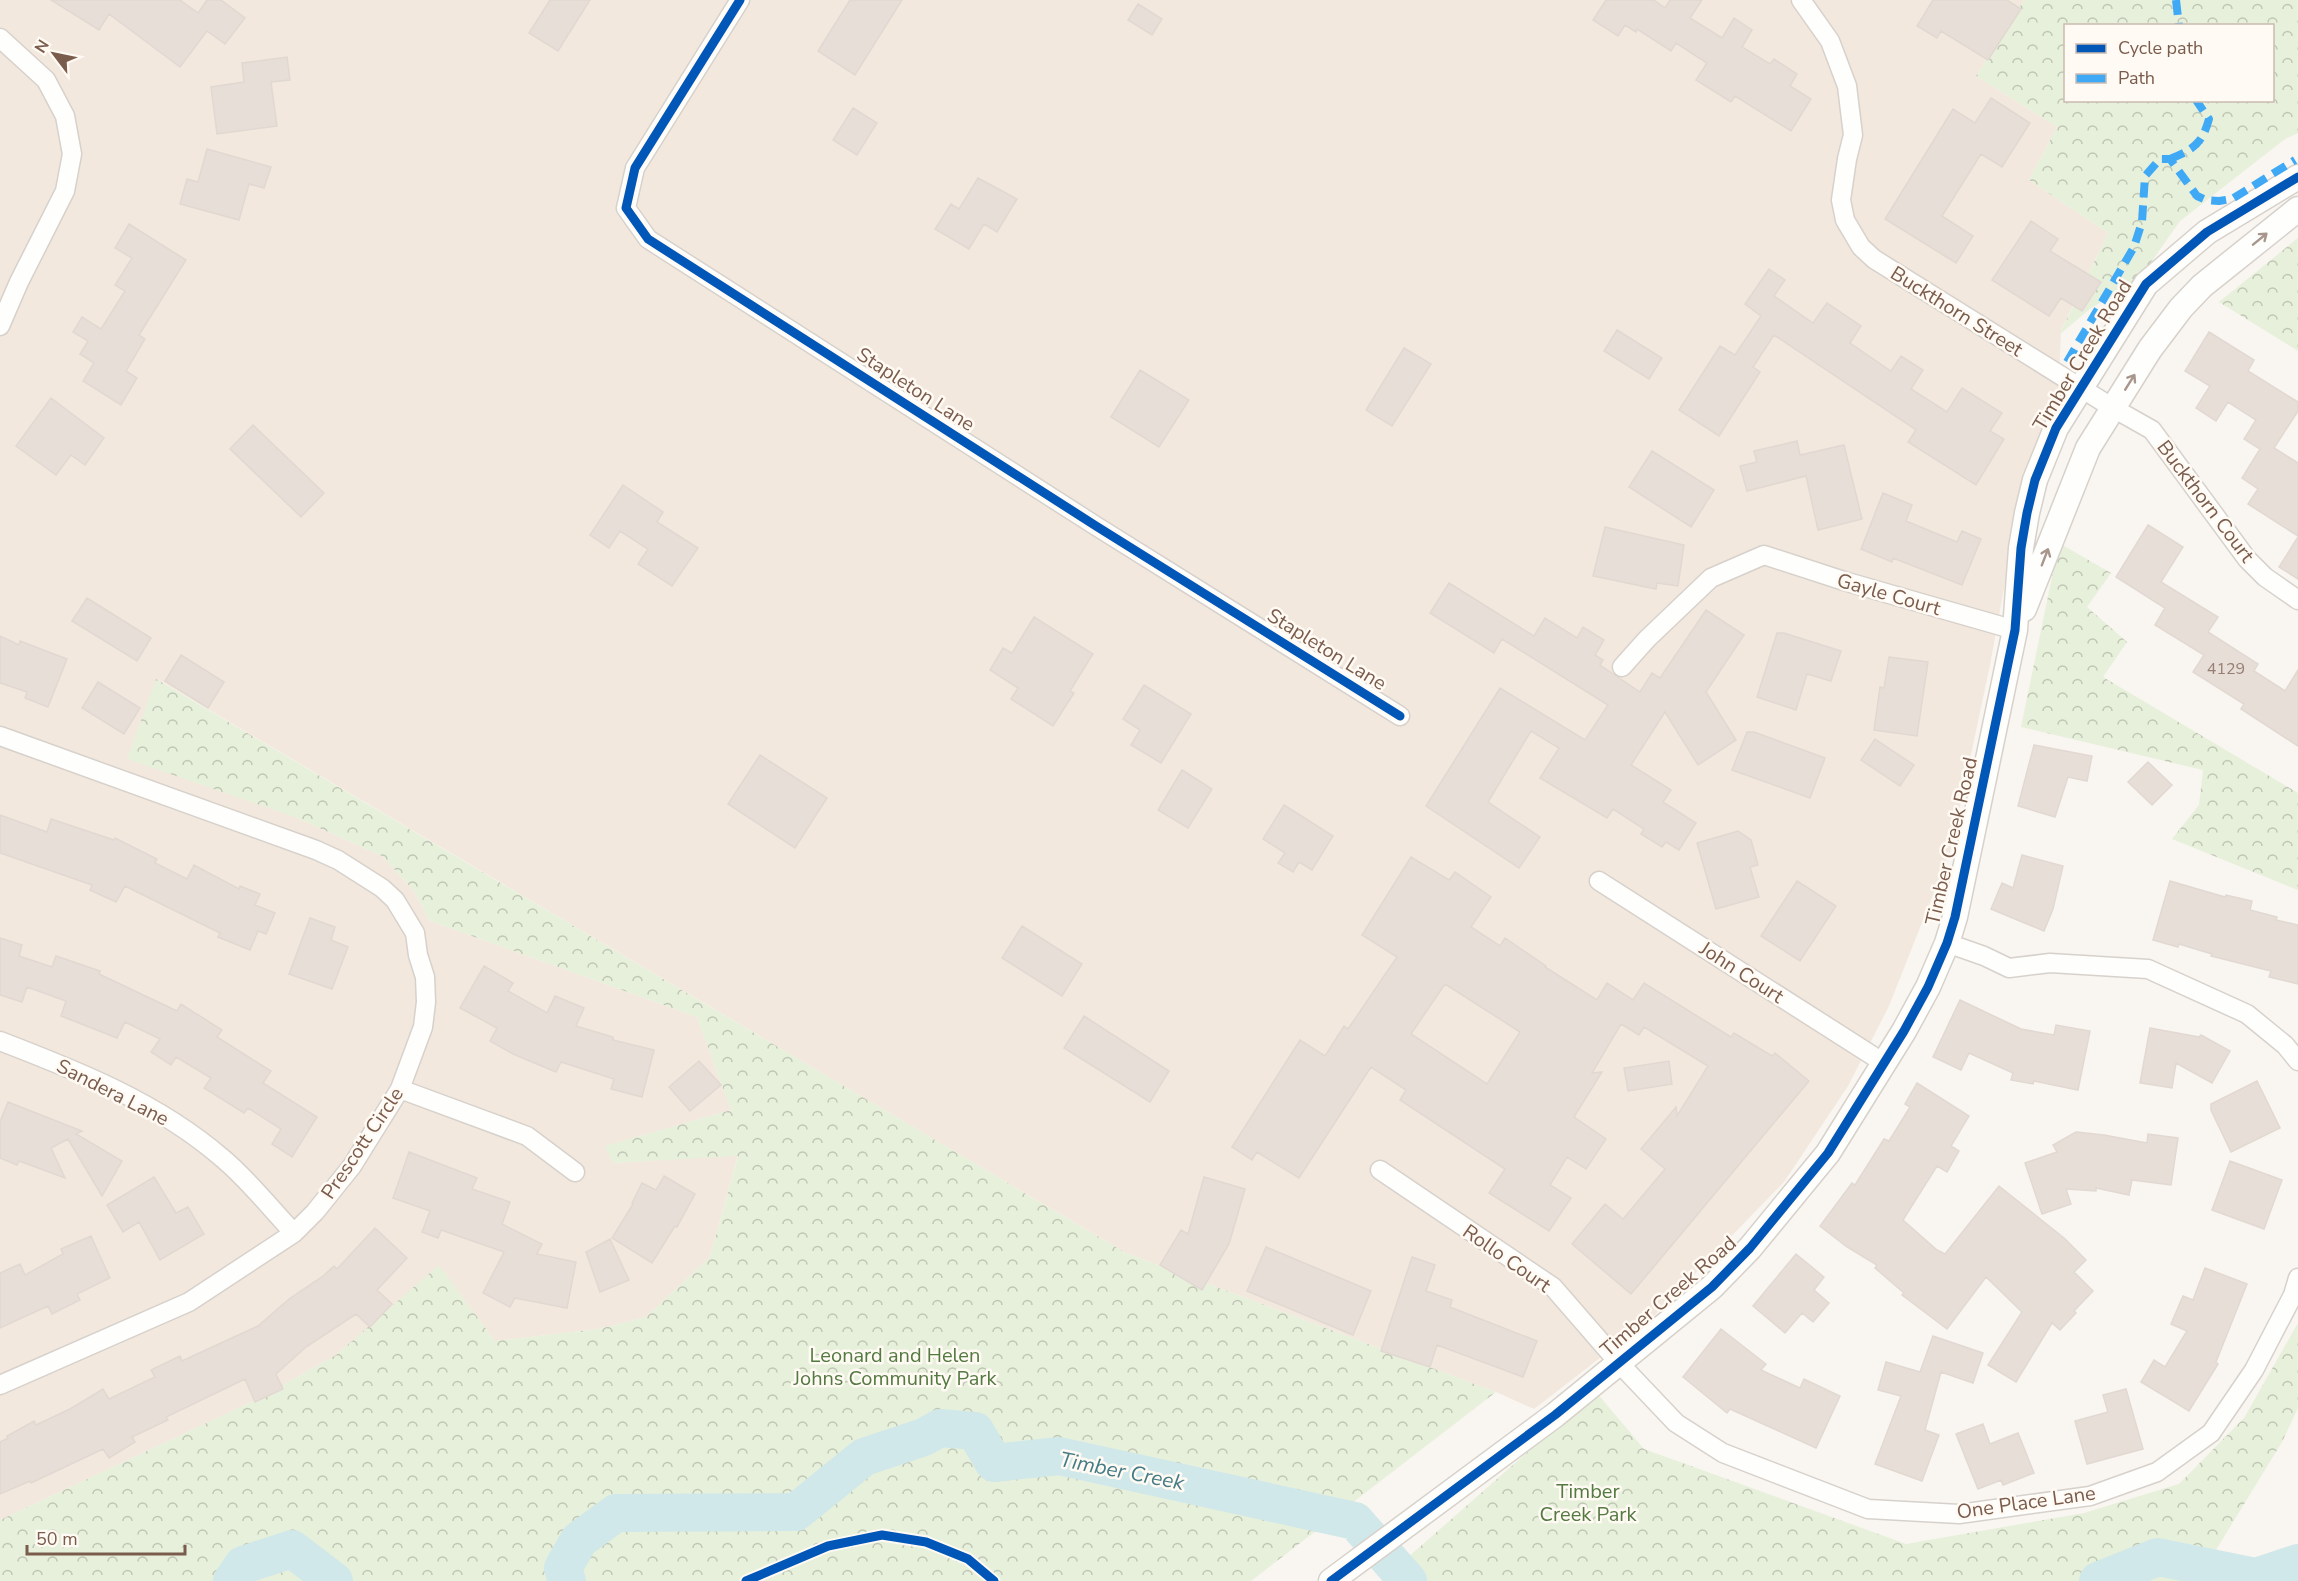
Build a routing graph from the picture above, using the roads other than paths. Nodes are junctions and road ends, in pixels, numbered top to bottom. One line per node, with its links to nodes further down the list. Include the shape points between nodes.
1 (740, 0): 12 (street, Stapleton Lane, via 635,168 626,208 648,239)
2 (1801, 0): 7 (street, Buckthorn Street, via 1830,41 1846,86 1853,135 1841,200 1845,220 1861,247 1874,259)
3 (0, 38): 6 (street, via 46,80 65,116 72,154 65,191)
4 (2298, 177): 7 (street, Timber Creek Road, via 2207,232 2146,284)
5 (2298, 209): 8 (street, Timber Creek Road, one-way to 5, via 2150,349 2188,301)
6 (0, 326)
7 (2080, 388): 8 (street, Buckthorn Court); 10 (street, Timber Creek Road, via 2056,428 2035,480 2022,548)
8 (2113, 408): 9 (street, Buckthorn Court, via 2152,430 2247,559); 10 (street, Timber Creek Road, one-way to 8, via 2080,465)
9 (2298, 600)
10 (2015, 630): 11 (street, Gayle Court, via 1764,555 1711,578); 15 (street, Timber Creek Road)
11 (1622, 667)
12 (1400, 716)
13 (0, 736): 19 (street, Prescott Circle, via 316,850 382,888 395,900 416,933 425,977 423,1027)
14 (1599, 881): 18 (street, John Court)
15 (1947, 943): 17 (street, via 2009,968 2050,963 2148,969 2247,1014 2285,1044); 18 (street, Timber Creek Road, via 1928,987)
16 (0, 1041): 22 (street, Sandera Lane, via 79,1071 163,1114 222,1158)
17 (2298, 1062)
18 (1884, 1063): 24 (street, Timber Creek Road, via 1828,1153 1750,1248 1712,1287)
19 (400, 1089): 21 (street, via 527,1136); 22 (street, Prescott Circle, via 352,1166)
20 (1380, 1170): 24 (street, Rollo Court, via 1553,1287)
21 (575, 1172)
22 (294, 1233): 25 (street, Prescott Circle, via 189,1302)
23 (2298, 1278): 24 (street, One Place Lane, via 2294,1295 2254,1371 2211,1433 2157,1472 2090,1496 1959,1514 1868,1509 1723,1453 1676,1423)
24 (1618, 1364): 26 (street, Timber Creek Road, via 1555,1416)
25 (0, 1385)
26 (1331, 1581)

